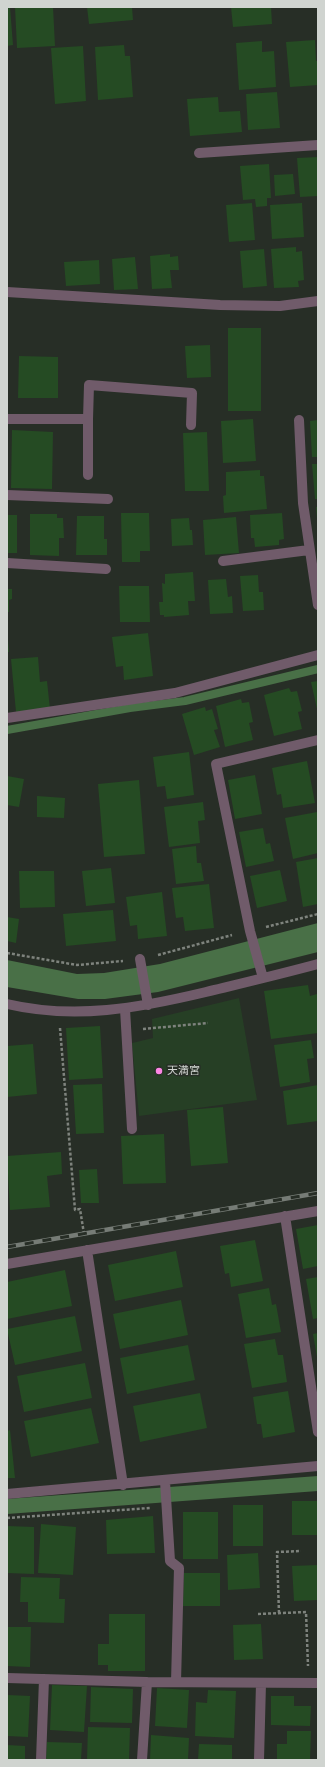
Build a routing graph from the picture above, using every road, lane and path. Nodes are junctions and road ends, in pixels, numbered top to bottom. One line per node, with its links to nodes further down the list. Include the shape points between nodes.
1 (318, 145): 2 (street)
2 (199, 153)
3 (7, 292): 4 (street, via 220,305 280,306)
4 (318, 301)
5 (7, 419): 6 (street)
6 (88, 419): 8 (street, via 89,385 192,393); 9 (street)
7 (299, 420): 12 (street, via 303,503)
8 (191, 425)
9 (88, 475)
10 (7, 495): 11 (street)
11 (108, 500)
12 (309, 550): 13 (street); 16 (street)
13 (222, 561)
14 (7, 563): 15 (street)
15 (106, 569)
16 (318, 605)
17 (318, 655): 18 (street, via 175,693)
18 (7, 718)
19 (318, 740): 21 (street, via 216,764)
20 (318, 914): 21 (path)
21 (251, 934): 24 (street)
22 (141, 962): 25 (street)
23 (318, 964): 24 (street)
24 (262, 974): 25 (street)
25 (147, 1001): 27 (street)
26 (7, 1004): 28 (street)
27 (125, 1009): 28 (street); 30 (street)
28 (59, 1012): 34 (path, via 75,1210 80,1209)
29 (208, 1023): 30 (path)
30 (126, 1030): 31 (street)
31 (132, 1130)
32 (318, 1211): 33 (street)
33 (285, 1216): 34 (street); 36 (street)
34 (87, 1250): 35 (street); 40 (street)
35 (7, 1264)
36 (314, 1386): 37 (street)
37 (318, 1432)
38 (318, 1466): 39 (street)
39 (166, 1483): 40 (street); 42 (street)
40 (123, 1484): 41 (street)
41 (7, 1494)
42 (167, 1505): 43 (path); 50 (street, via 170,1561 179,1568)
43 (7, 1518)
44 (300, 1551): 45 (path, via 277,1552)
45 (279, 1613): 46 (path); 52 (path, via 306,1612)
46 (258, 1614)
47 (7, 1678): 48 (street)
48 (44, 1679): 49 (street); 53 (street)
49 (146, 1682): 50 (street); 54 (street)
50 (176, 1682): 51 (street)
51 (261, 1683): 52 (street); 55 (street)
52 (313, 1683)
53 (41, 1760)
54 (142, 1760)
55 (259, 1760)

